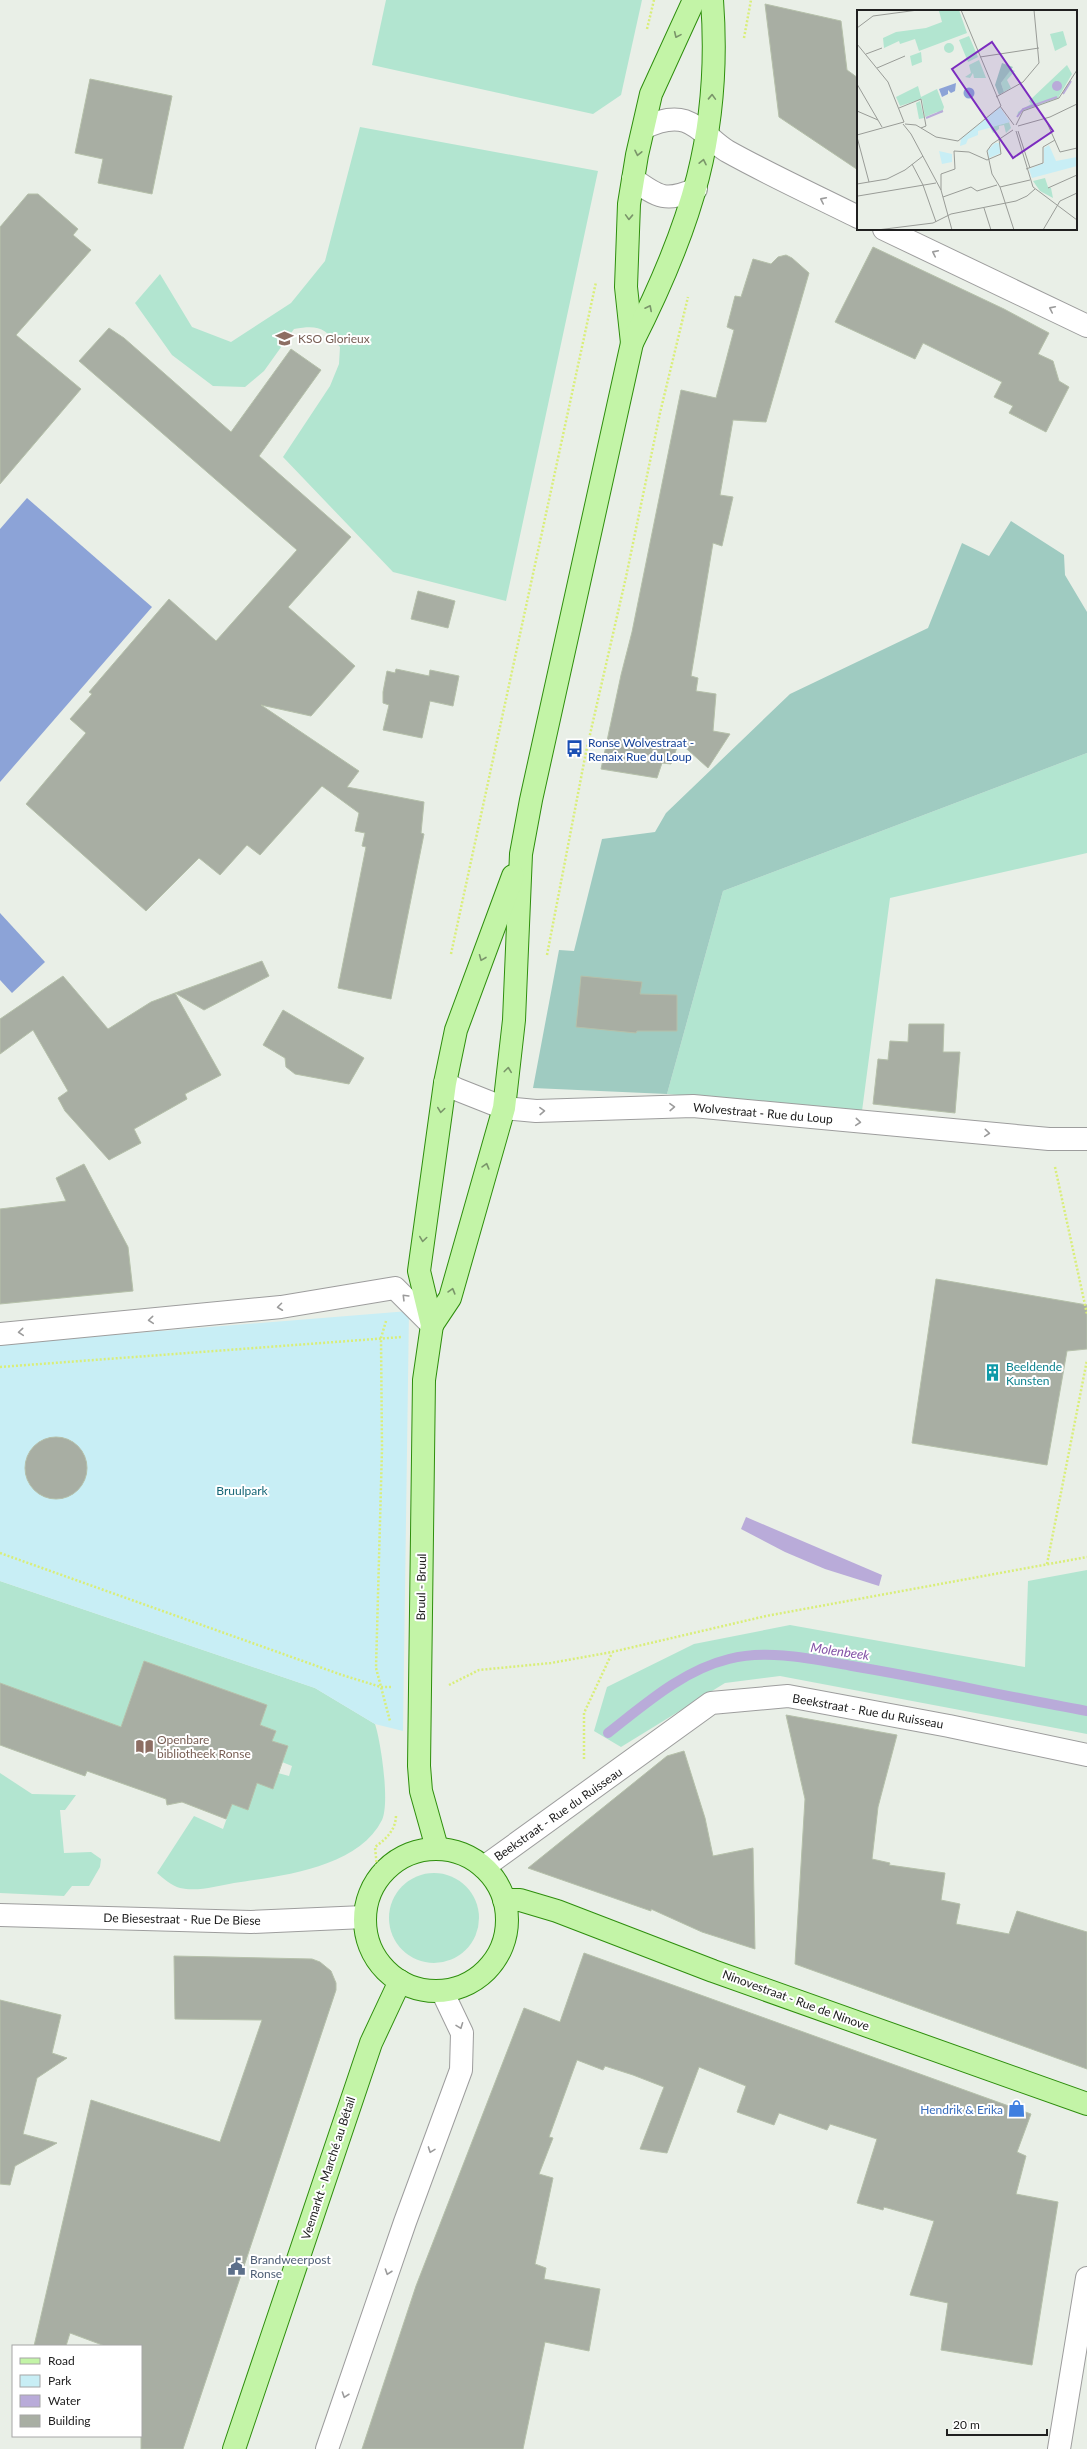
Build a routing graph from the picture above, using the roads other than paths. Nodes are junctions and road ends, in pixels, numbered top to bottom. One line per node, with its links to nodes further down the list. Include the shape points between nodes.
1 (694, 0): 3 (main road, one-way to 3, via 651,94)
2 (712, 0): 4 (main road, one-way to 2, via 715,30)
3 (644, 128): 4 (street, via 657,122 684,121); 5 (main road, one-way to 5)
4 (708, 136): 6 (main road, one-way to 4); 7 (street, one-way to 4, via 741,159)
5 (633, 179): 6 (street, via 660,196 672,198); 10 (main road, one-way to 10, via 629,204 626,287)
6 (696, 189): 10 (main road, one-way to 6, via 654,299)
7 (857, 217)
8 (886, 230): 9 (street, one-way to 8)
9 (1087, 326)
10 (632, 343): 11 (main road, via 531,800)
11 (522, 854): 12 (main road, one-way to 12, via 456,1030); 13 (main road, one-way to 11, via 514,1020)
12 (445, 1083): 13 (street, Wolvestraat - Rue du Loup); 15 (main road, one-way to 15, via 419,1271)
13 (504, 1108): 14 (street, Wolvestraat - Rue du Loup, one-way to 14, via 536,1111 693,1106 1049,1139); 15 (main road, one-way to 13, via 450,1298)
14 (1087, 1139)
15 (432, 1330): 16 (street, one-way to 16, via 395,1288 281,1307); 18 (main road, Bruul - Bruul, via 424,1380 419,1766 421,1791)
16 (0, 1334)
17 (1087, 1755): 19 (street, Beekstraat - Rue du Ruisseau, via 788,1696 711,1703)
18 (437, 1848): 19 (main road, via 459,1852); 22 (main road, via 410,1853 392,1863 371,1890)
19 (484, 1867): 20 (main road, via 494,1878)
20 (504, 1900): 24 (main road, via 507,1921 505,1936 493,1963 471,1982); 25 (main road, Ninovestraat - Rue de Ninove, via 520,1900 557,1911 713,1971)
21 (0, 1915): 22 (street, De Biesestraat - Rue De Biese, via 251,1922)
22 (364, 1917): 23 (main road, via 368,1942 373,1954 389,1974)
23 (400, 1981): 24 (main road, via 420,1989); 27 (main road, Veemarkt - Marché au Bétail, via 371,2043)
24 (442, 1991): 28 (street, one-way to 28, via 462,2032 460,2070)
25 (1087, 2104)
26 (1087, 2278): 29 (street)
27 (234, 2449)
28 (328, 2449)
29 (1059, 2449)

